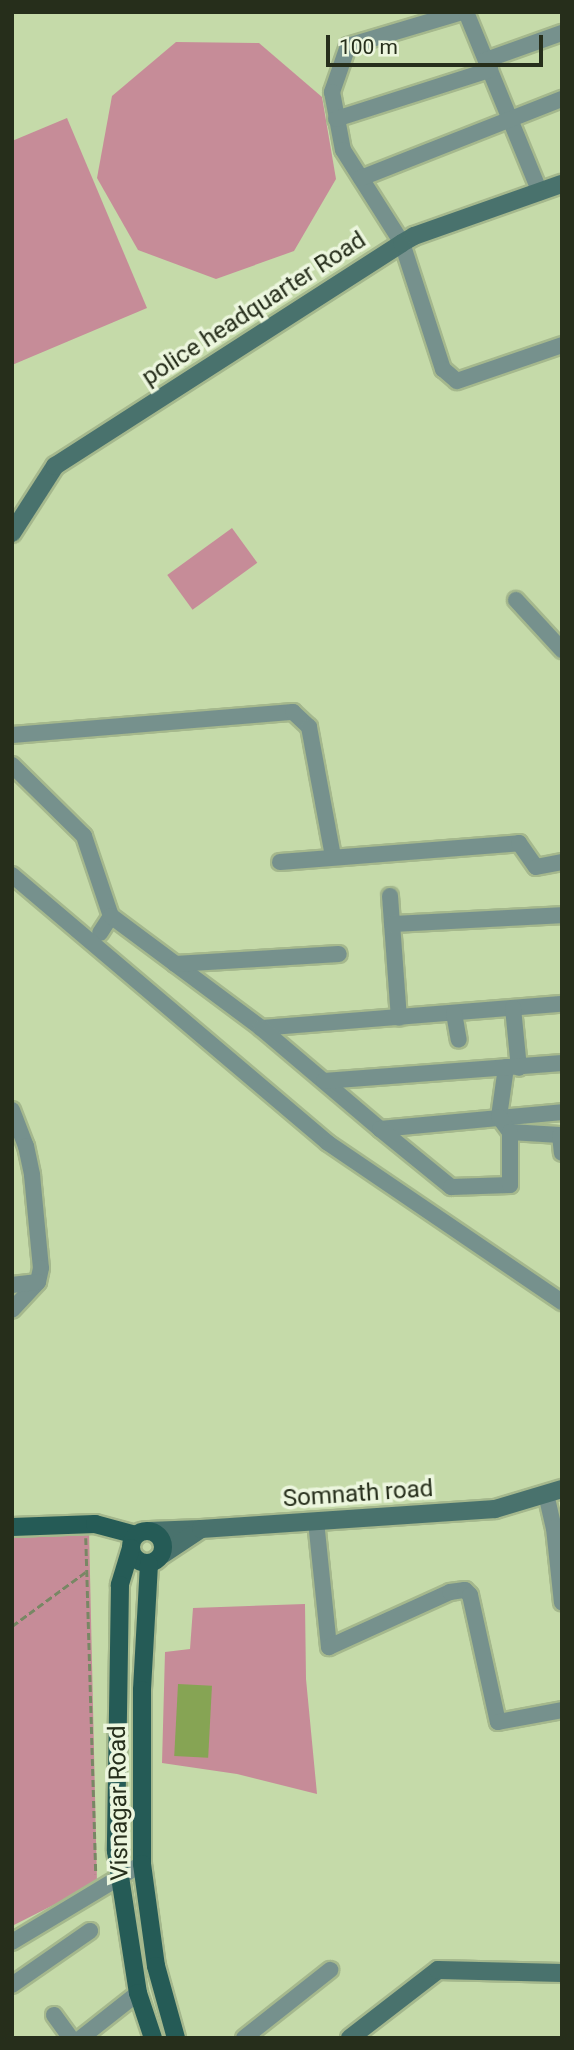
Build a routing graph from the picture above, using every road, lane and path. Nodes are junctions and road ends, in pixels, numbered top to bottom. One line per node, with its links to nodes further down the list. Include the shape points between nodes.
1 (464, 12): 3 (street); 5 (street, via 348,46 332,92)
2 (562, 33): 3 (street)
3 (488, 65): 5 (street); 6 (street)
4 (562, 99): 6 (street)
5 (336, 119): 7 (street, via 343,149)
6 (510, 119): 7 (street); 9 (street)
7 (361, 178): 10 (street)
8 (562, 184): 9 (street, police headquarter Road)
9 (540, 192): 10 (street, police headquarter Road)
10 (402, 243): 11 (street, via 443,369 457,381); 12 (street, police headquarter Road, via 55,466)
11 (562, 345)
12 (12, 533)
13 (516, 600): 14 (street)
14 (562, 650)
15 (12, 736): 17 (street, via 293,712 309,727)
16 (12, 765): 23 (street, via 83,836)
17 (333, 858): 18 (street); 19 (street, via 519,843 536,867)
18 (280, 862)
19 (562, 862)
20 (12, 875): 45 (street, via 328,1143)
21 (390, 896): 24 (street)
22 (562, 915): 24 (street)
23 (111, 916): 25 (street); 27 (street)
24 (392, 924): 31 (street)
25 (100, 933)
26 (339, 954): 27 (street)
27 (175, 964): 32 (street)
28 (562, 1004): 29 (street)
29 (513, 1008): 30 (street); 35 (street)
30 (454, 1013): 31 (street); 33 (street)
31 (399, 1018): 32 (street)
32 (261, 1028): 36 (street)
33 (458, 1040)
34 (562, 1063): 35 (street)
35 (512, 1067): 36 (street); 39 (street)
36 (324, 1081): 40 (street)
37 (12, 1110): 43 (street, via 32,1175 41,1268)
38 (562, 1112): 39 (street)
39 (499, 1118): 40 (street); 41 (street)
40 (380, 1129): 41 (street, via 451,1187 510,1185)
41 (510, 1132): 42 (street, via 559,1135)
42 (562, 1153)
43 (37, 1282): 44 (street); 46 (street)
44 (12, 1285)
45 (562, 1302)
46 (12, 1310)
47 (554, 1491): 48 (street, Somnath road, via 495,1509); 56 (street)
48 (316, 1521): 50 (street, Somnath road); 58 (street, via 329,1647 450,1592 465,1590 470,1595 498,1723)
49 (12, 1527): 53 (main road, via 95,1524)
50 (201, 1529): 53 (street); 54 (street, Somnath road)
51 (86, 1535): 52 (main road); 53 (main road); 55 (path)
52 (12, 1538)
53 (137, 1539): 54 (main road, via 136,1560); 54 (main road, via 162,1540); 60 (main road, via 120,1585)
54 (155, 1560): 59 (main road, Visnagar Road, via 142,1689)
55 (87, 1571): 57 (path); 61 (path)
56 (562, 1603)
57 (12, 1626)
58 (562, 1710)
59 (142, 1864): 60 (street); 72 (main road, Visnagar Road, via 156,1966)
60 (119, 1878): 63 (street); 67 (main road)
61 (97, 1883)
62 (90, 1931): 66 (street)
63 (12, 1942)
64 (330, 1970): 73 (street)
65 (562, 1973): 74 (street, via 438,1970)
66 (12, 1985)
67 (138, 1993): 70 (street); 71 (main road)
68 (54, 2015): 69 (street)
69 (71, 2038)
70 (81, 2038)
71 (153, 2038)
72 (176, 2038)
73 (244, 2038)
74 (349, 2038)

